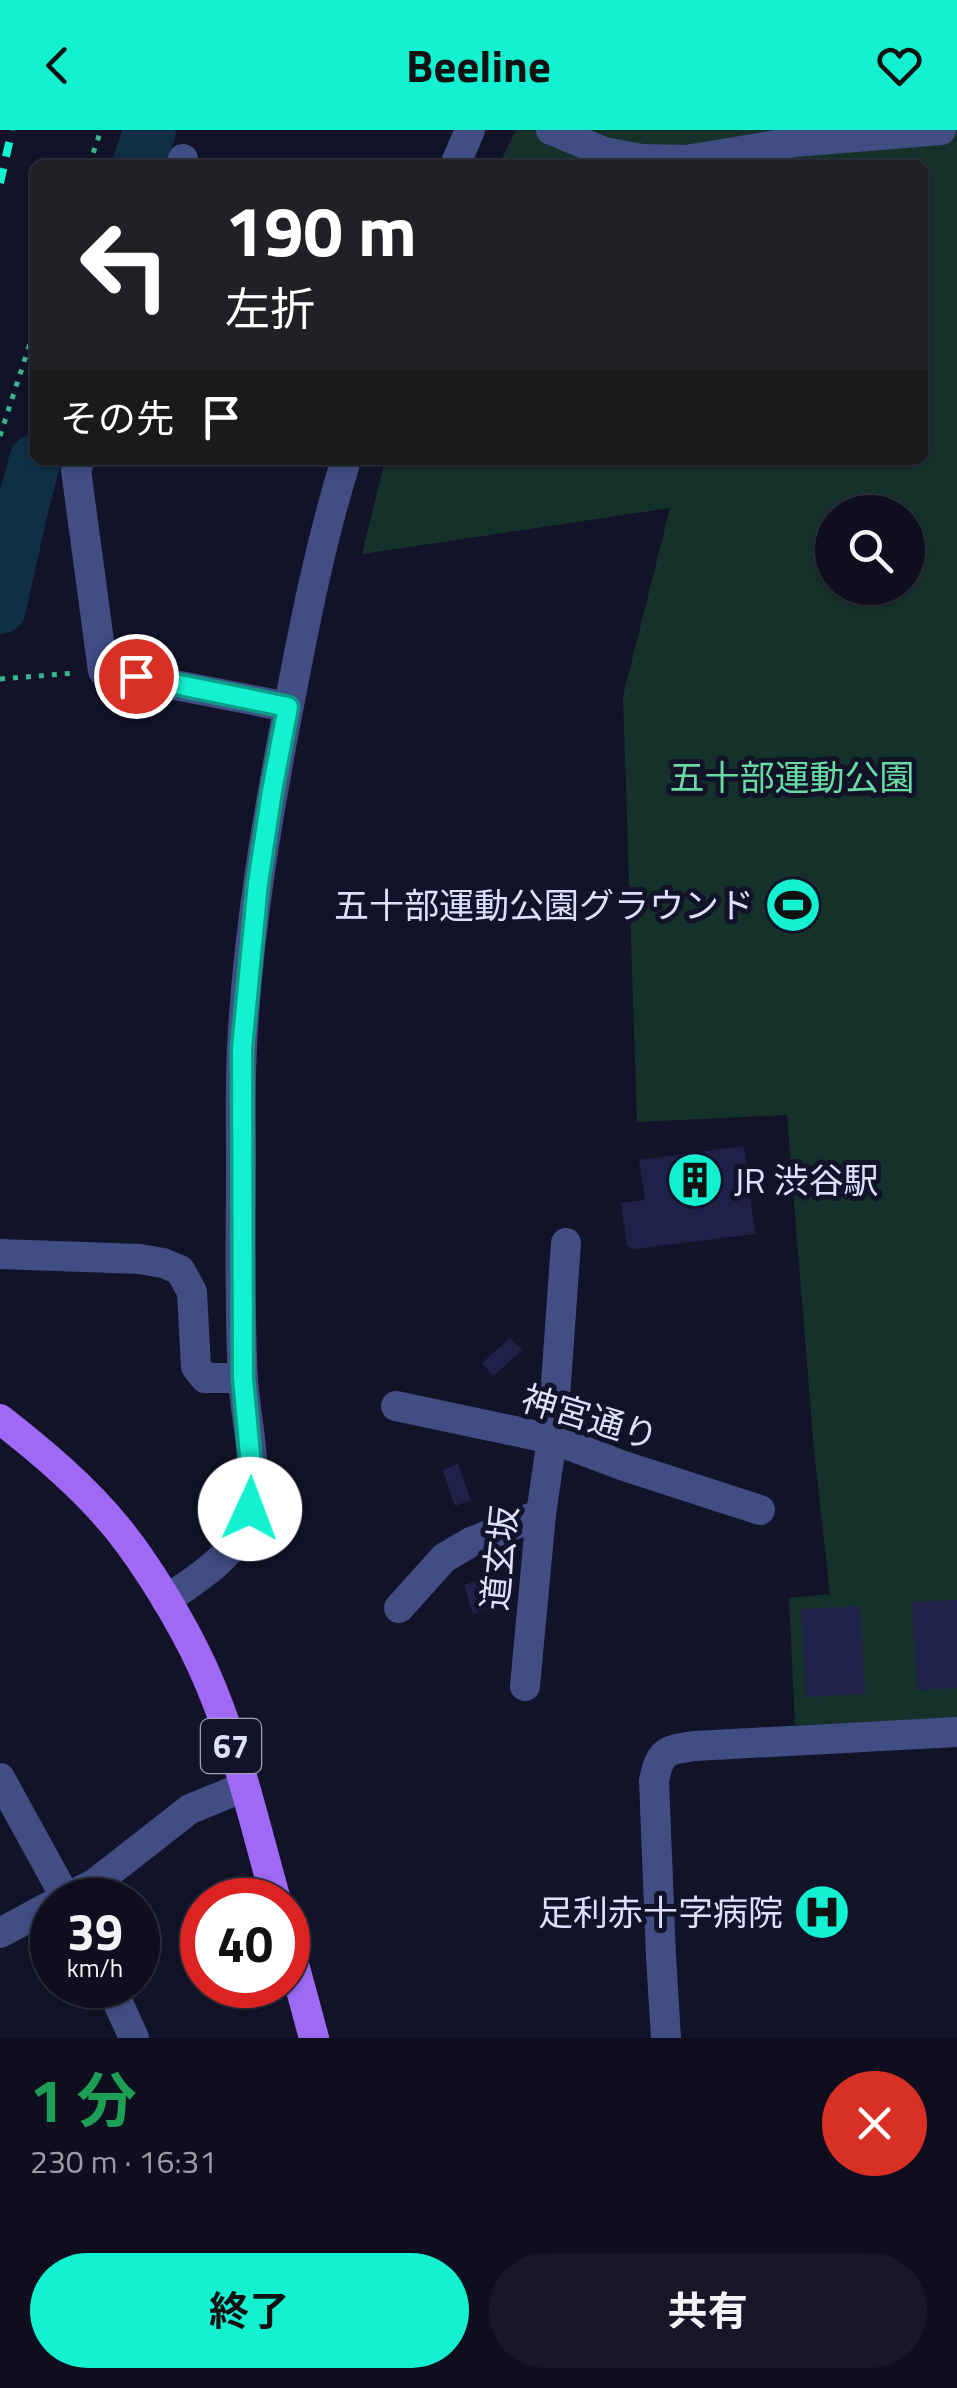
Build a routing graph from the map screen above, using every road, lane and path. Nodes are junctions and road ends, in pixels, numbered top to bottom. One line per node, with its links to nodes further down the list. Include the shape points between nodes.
1 (101, 130): 6 (path)
2 (470, 130): 7 (street)
3 (551, 130): 5 (street, via 642,160 686,160)
4 (941, 130): 5 (street)
5 (793, 136)
6 (91, 160)
7 (457, 160)
8 (30, 343): 9 (path)
9 (0, 436)
10 (78, 465): 12 (street)
11 (345, 465): 14 (street)
12 (104, 671): 13 (path); 14 (street)
13 (2, 679)
14 (288, 707): 17 (street, via 258,883 242,1048)
15 (566, 1243): 20 (street, 道玄坂)
16 (0, 1254): 17 (street, via 140,1260 180,1270 192,1292 196,1367 205,1378)
17 (243, 1378): 23 (street, via 250,1509 220,1562)
18 (396, 1406): 20 (street, 神宮通り)
19 (0, 1419): 23 (main road, 67, via 118,1529)
20 (552, 1438): 21 (street, 神宮通り); 22 (street, 道玄坂)
21 (760, 1510)
22 (541, 1514): 24 (street, via 444,1558); 25 (street, 道玄坂)
23 (166, 1600): 28 (main road, 67, via 202,1666)
24 (398, 1608)
25 (525, 1686)
26 (957, 1732): 38 (street, via 696,1746 662,1756 654,1781)
27 (0, 1778): 29 (street)
28 (244, 1787): 30 (street, via 190,1809); 31 (main road, 67)
29 (50, 1878)
30 (102, 1878)
31 (270, 1878)
32 (30, 1918): 33 (street)
33 (0, 1933)
34 (120, 2008): 36 (street)
35 (306, 2008): 37 (main road)
36 (134, 2038)
37 (314, 2038)
38 (666, 2038)

